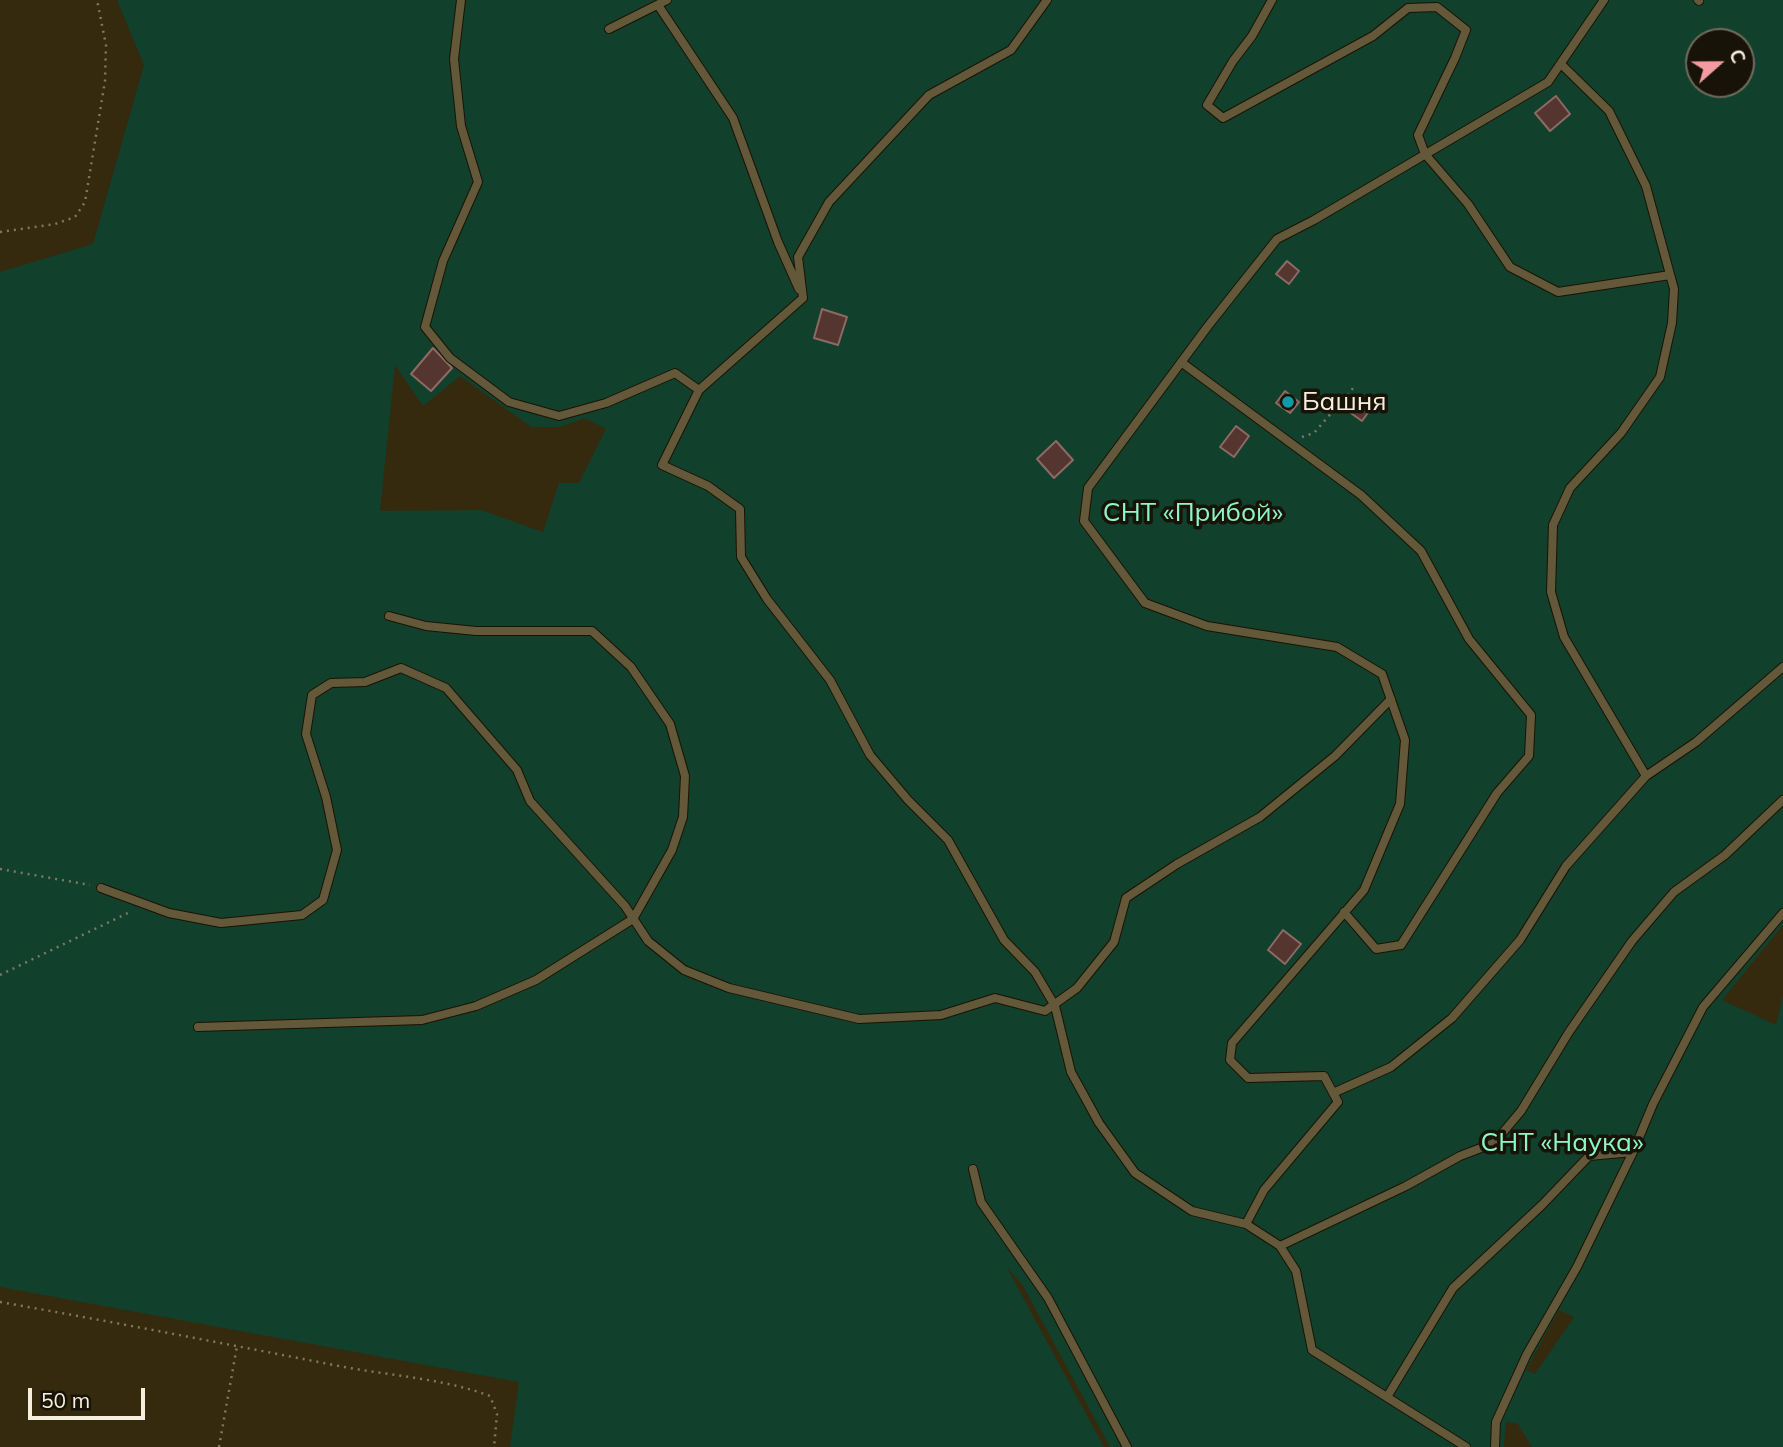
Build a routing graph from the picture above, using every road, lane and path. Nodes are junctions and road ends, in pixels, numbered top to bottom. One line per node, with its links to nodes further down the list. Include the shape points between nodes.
1 (97, 0): 11 (path, via 106,45 104,81 85,202 75,217)
2 (461, 0): 16 (lane, via 454,59 461,126 478,182 443,261 425,327 450,358 509,402 559,416 607,403 675,373)
3 (667, 0): 7 (lane)
4 (1047, 0): 13 (lane, via 1011,50 929,95 829,202 798,257)
5 (1272, 0): 10 (lane, via 1207,105 1223,118 1373,36 1408,8 1437,7 1466,30 1418,135)
6 (1604, 0): 9 (lane)
7 (658, 5): 8 (lane); 13 (lane, via 733,118)
8 (608, 29)
9 (1561, 64): 10 (lane, via 1548,82); 12 (lane, via 1609,111 1646,186)
10 (1425, 155): 12 (lane, via 1468,204 1510,267 1558,292); 14 (lane, via 1278,239)
11 (0, 232)
12 (1670, 275): 21 (lane, via 1672,323 1660,377 1620,433 1570,488 1553,526 1551,592 1564,637)
13 (803, 298): 16 (lane)
14 (1181, 362): 17 (lane); 20 (lane, via 1087,488 1084,521 1145,603 1207,626 1337,647 1382,674)
15 (1354, 387): 17 (path, via 1314,433)
16 (699, 390): 30 (lane, via 662,465 708,486 740,509 741,557 766,600 830,680 870,755 948,840 1004,940 1035,972)
17 (1288, 441): 26 (lane, via 1361,495 1421,551 1469,639 1531,715 1530,756 1497,793 1401,945 1376,949)
18 (389, 616): 28 (lane, via 426,626 476,631 592,631 631,667 670,724 685,776 683,817 672,850)
19 (1783, 667): 21 (lane, via 1696,742)
20 (1391, 699): 26 (lane, via 1405,740 1400,804 1364,890); 30 (lane, via 1335,756 1260,817 1126,898 1114,942 1077,988)
21 (1646, 776): 32 (lane, via 1566,866 1520,940 1452,1018 1391,1067)
22 (1783, 800): 36 (lane, via 1725,855 1674,892 1640,931 1569,1032 1521,1111 1494,1143)
23 (0, 869): 24 (path)
24 (102, 888): 25 (lane)
25 (146, 904): 28 (lane, via 221,923 302,915 323,900 337,850 306,734 312,695 331,683 365,682 401,668 446,688 517,770 530,801); 29 (path)
26 (1344, 912): 32 (lane, via 1232,1043 1230,1060 1248,1078 1324,1076)
27 (1783, 914): 33 (lane, via 1703,1007)
28 (633, 919): 30 (lane, via 648,941 684,970 729,988 859,1019 941,1015 995,998 1045,1011); 31 (lane, via 536,980 476,1006 422,1020)
29 (0, 975)
30 (1055, 1006): 35 (lane, via 1071,1072 1099,1124 1135,1173 1192,1211)
31 (198, 1027)
32 (1333, 1093): 35 (lane, via 1338,1102 1264,1190)
33 (1633, 1152): 39 (lane, via 1589,1156 1453,1288); 44 (lane, via 1517,1377 1496,1422)
34 (973, 1169): 42 (lane, via 981,1202 1048,1298)
35 (1246, 1224): 36 (lane)
36 (1280, 1245): 39 (lane, via 1296,1271 1312,1350)
37 (0, 1303): 38 (path)
38 (237, 1346): 40 (path); 41 (path, via 462,1385 490,1396 497,1414)
39 (1387, 1397): 43 (lane)
40 (219, 1447)
41 (494, 1447)
42 (1127, 1447)
43 (1466, 1447)
44 (1495, 1447)

